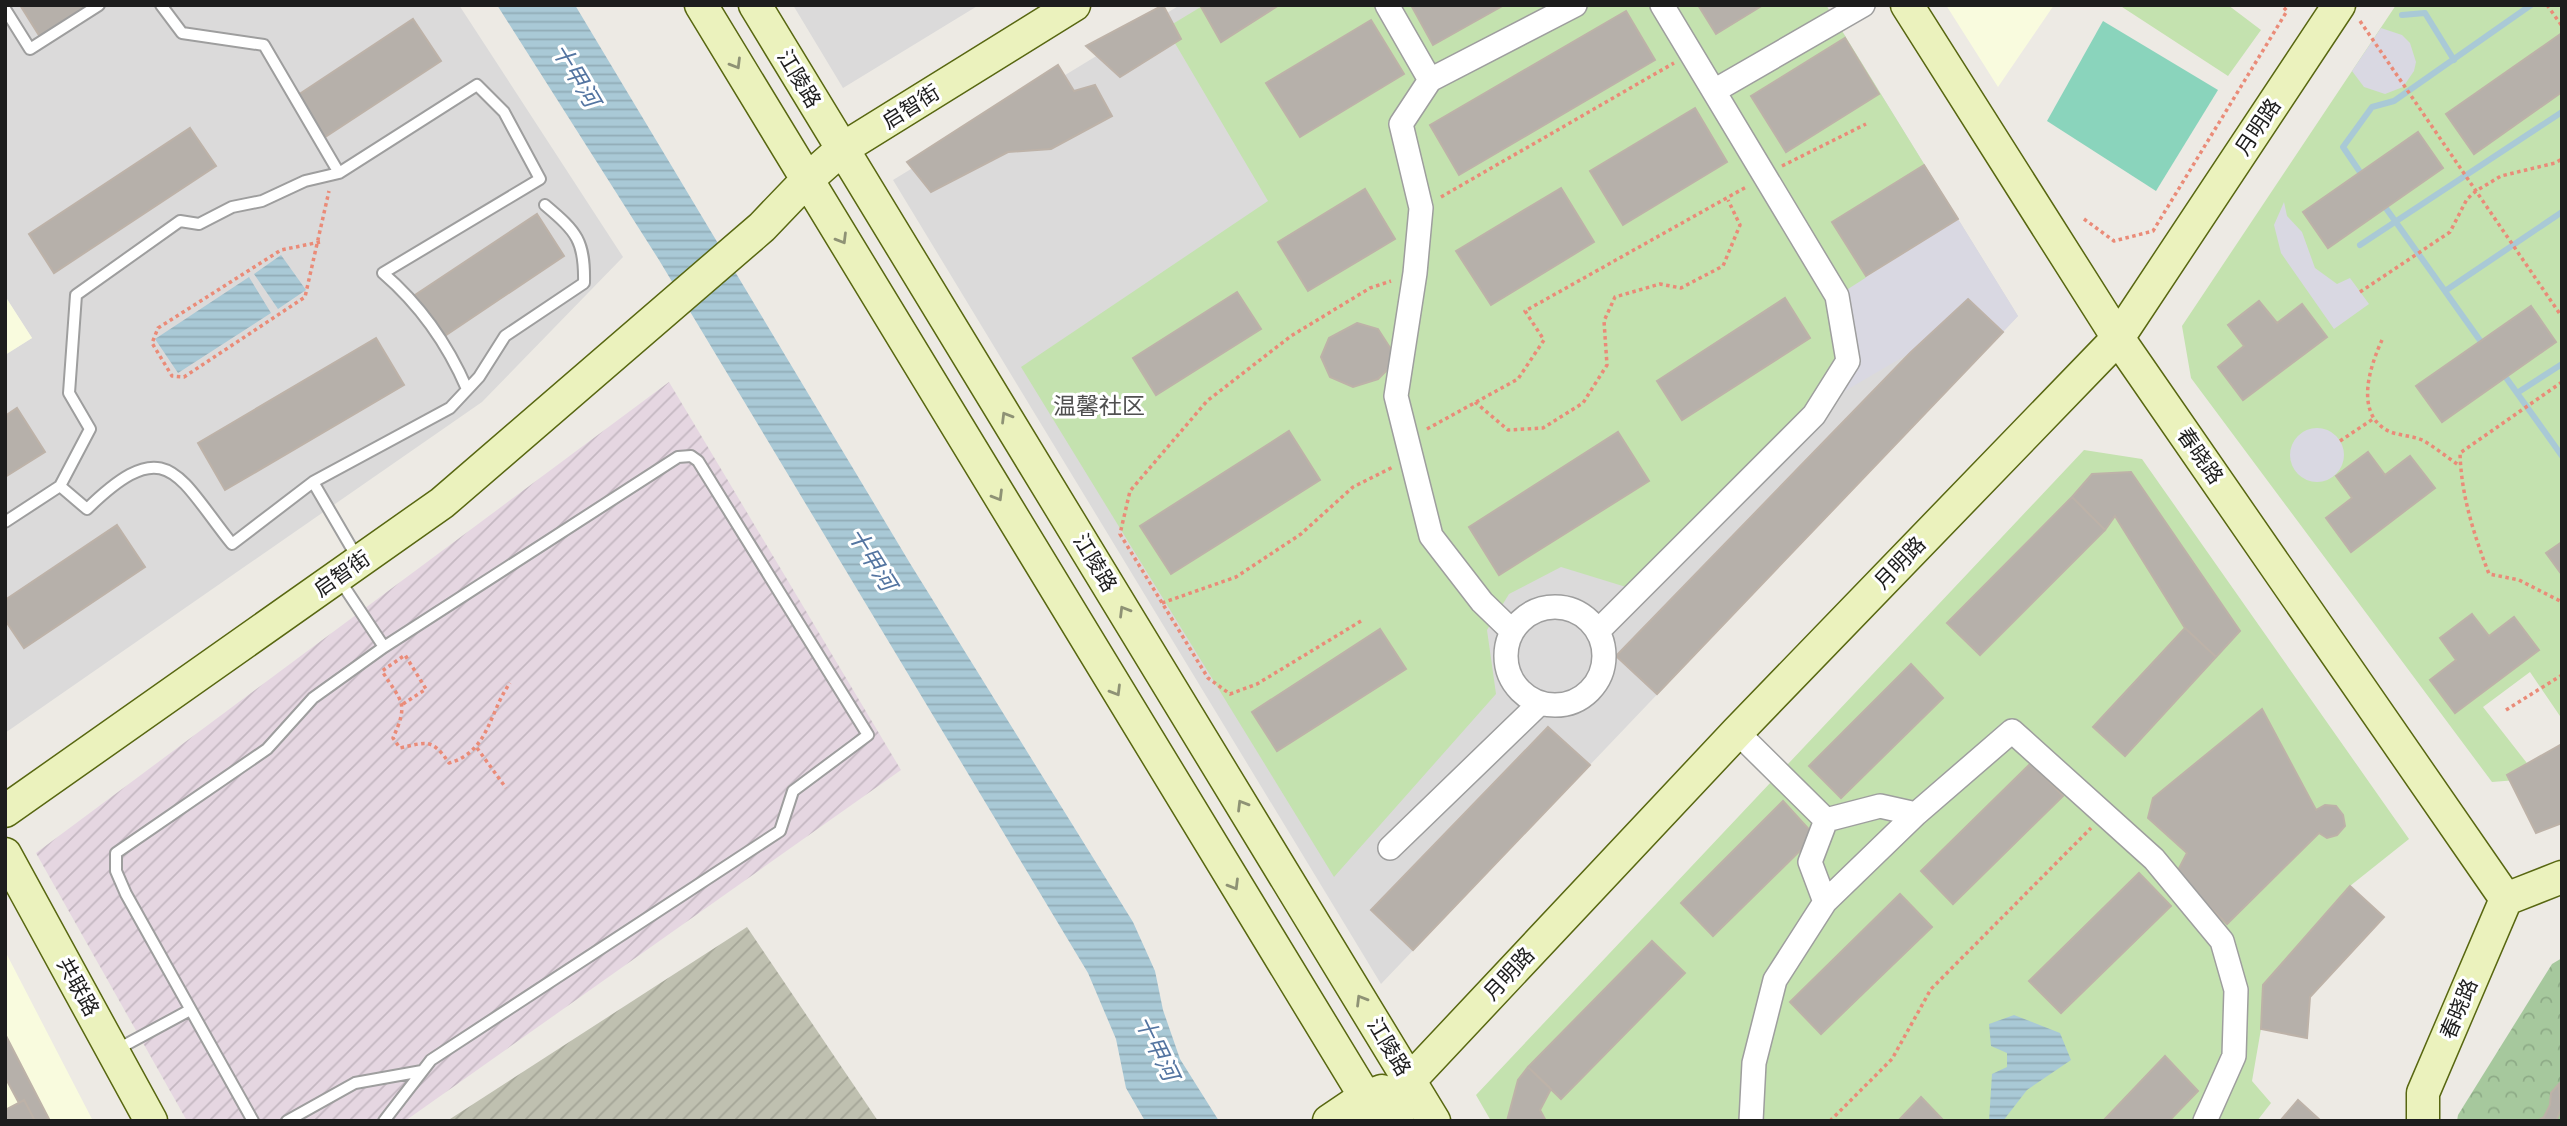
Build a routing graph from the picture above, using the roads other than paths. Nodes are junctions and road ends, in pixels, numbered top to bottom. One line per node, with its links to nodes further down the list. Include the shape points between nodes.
1 (99, 5): 11 (lane, via 30,49)
2 (161, 5): 16 (lane, via 182,33 264,45)
3 (701, 5): 17 (street, one-way to 17)
4 (755, 5): 15 (street, 江陵路)
5 (1074, 5): 15 (street, 启智街)
6 (1387, 5): 13 (street)
7 (1575, 5): 13 (street)
8 (1662, 5): 14 (street)
9 (1863, 5): 14 (street)
10 (1907, 5): 19 (street, 春晓路)
11 (5, 9)
12 (2347, 10): 19 (street, 月明路)
13 (1430, 79): 25 (street, via 1401,124 1421,208 1396,396 1431,536 1482,602)
14 (1714, 91): 26 (street, via 1837,296 1848,361 1814,415)
15 (842, 149): 17 (street, 启智街); 41 (street, 江陵路, one-way to 15)
16 (335, 174): 20 (lane, via 477,85 504,112 540,179 383,272 421,312 455,362); 22 (lane, via 233,207 199,225 180,221 76,295 69,393 90,429)
17 (807, 180): 24 (street, 启智街, via 762,227 442,503); 42 (street, one-way to 42)
18 (545, 205): 20 (lane, via 580,238 584,284 505,337)
19 (2118, 338): 29 (street, 月明路); 36 (street, 春晓路)
20 (467, 389): 21 (lane, via 450,408)
21 (313, 482): 22 (lane, via 232,544 176,473 149,465 127,474 87,509); 24 (lane)
22 (60, 486): 23 (lane)
23 (5, 522)
24 (348, 569): 27 (lane); 30 (street, 启智街)
25 (1512, 631): 26 (street, via 1528,615 1548,607 1577,611); 28 (street, via 1506,645 1509,674 1516,687)
26 (1598, 631): 28 (street, via 1604,664 1588,693 1573,702)
27 (384, 647): 38 (lane, via 313,698 267,749 116,853 116,871 126,894); 40 (lane, via 678,457 691,456 867,735 793,791 780,831 431,1060)
28 (1540, 704): 33 (street)
29 (1737, 732): 32 (street); 41 (street, 月明路)
30 (5, 811)
31 (1916, 814): 32 (street, via 1880,806); 37 (street); 51 (street, via 2012,731 2154,859 2222,941 2236,990 2234,1056)
32 (1826, 820): 37 (street, via 1810,862)
33 (1390, 848)
34 (5, 854): 39 (street, 共联路)
35 (2562, 877): 36 (street)
36 (2506, 899): 52 (street, 春晓路, via 2423,1093)
37 (1825, 902): 50 (street, via 1775,980 1754,1063)
38 (190, 1010): 39 (lane); 44 (lane)
39 (113, 1052): 43 (street, 共联路)
40 (422, 1071): 45 (lane, via 355,1083); 46 (lane)
41 (1410, 1080): 42 (street, 月明路); 48 (street, 月明路); 49 (street, 江陵路)
42 (1372, 1110): 47 (street, 月明路)
43 (151, 1121)
44 (253, 1121)
45 (287, 1121)
46 (384, 1121)
47 (1329, 1121)
48 (1396, 1121)
49 (1434, 1121)
50 (1751, 1121)
51 (2205, 1121)
52 (2423, 1121)

